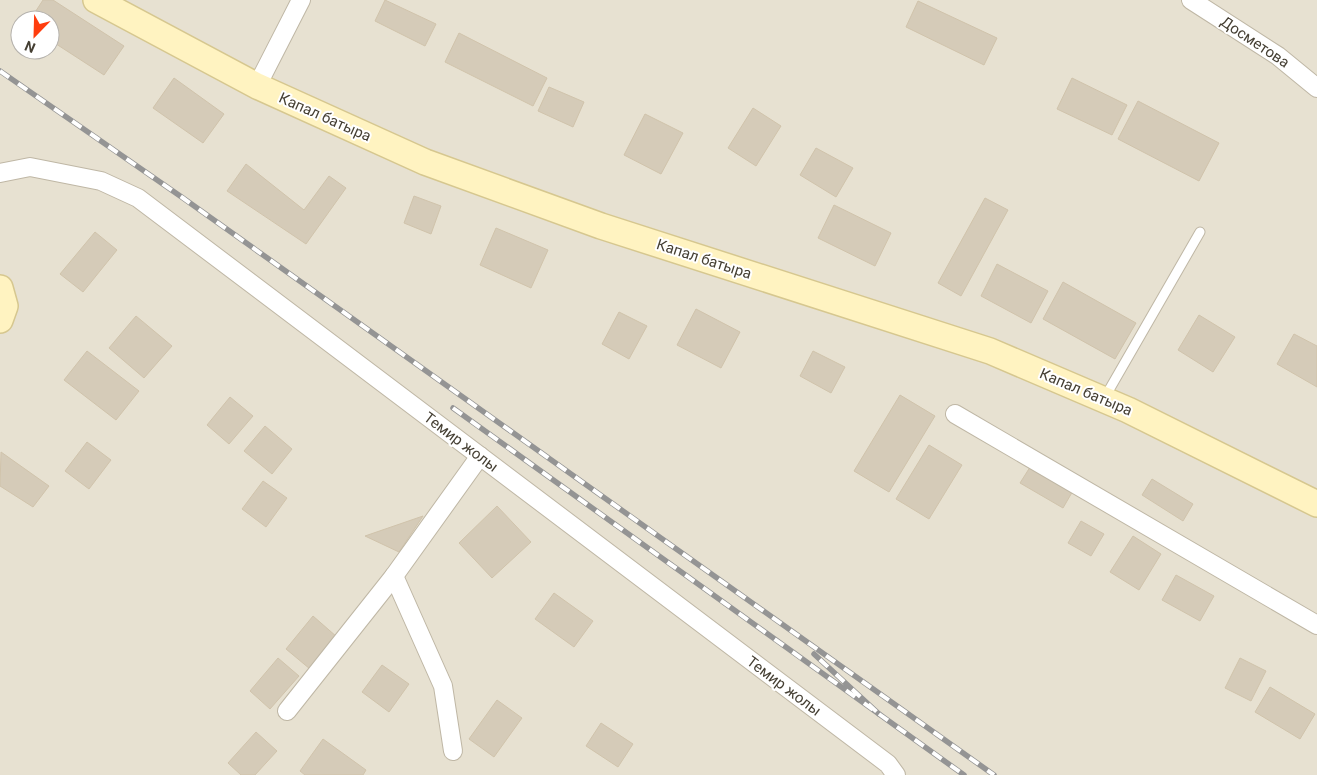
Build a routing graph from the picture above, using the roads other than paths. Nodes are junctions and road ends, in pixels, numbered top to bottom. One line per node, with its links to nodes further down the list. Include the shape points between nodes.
1 (96, 0): 4 (main road, Капал батыра)
2 (300, 0): 4 (street)
3 (1191, 0): 5 (street, Досметова, via 1278,56)
4 (257, 86): 10 (main road, Капал батыра, via 425,162 601,226 990,351)
5 (1317, 88)
6 (0, 173): 12 (street, Темир жолы, via 30,167 101,181 138,198)
7 (1200, 232): 10 (lane)
8 (0, 288): 9 (main road, via 5,306)
9 (0, 320)
10 (1103, 399): 13 (main road, Капал батыра)
11 (955, 414): 15 (street)
12 (480, 456): 14 (street); 18 (street, Темир жолы, via 888,764)
13 (1317, 504)
14 (394, 576): 16 (street); 17 (street, via 443,686)
15 (1317, 625)
16 (287, 711)
17 (453, 750)
18 (896, 775)

